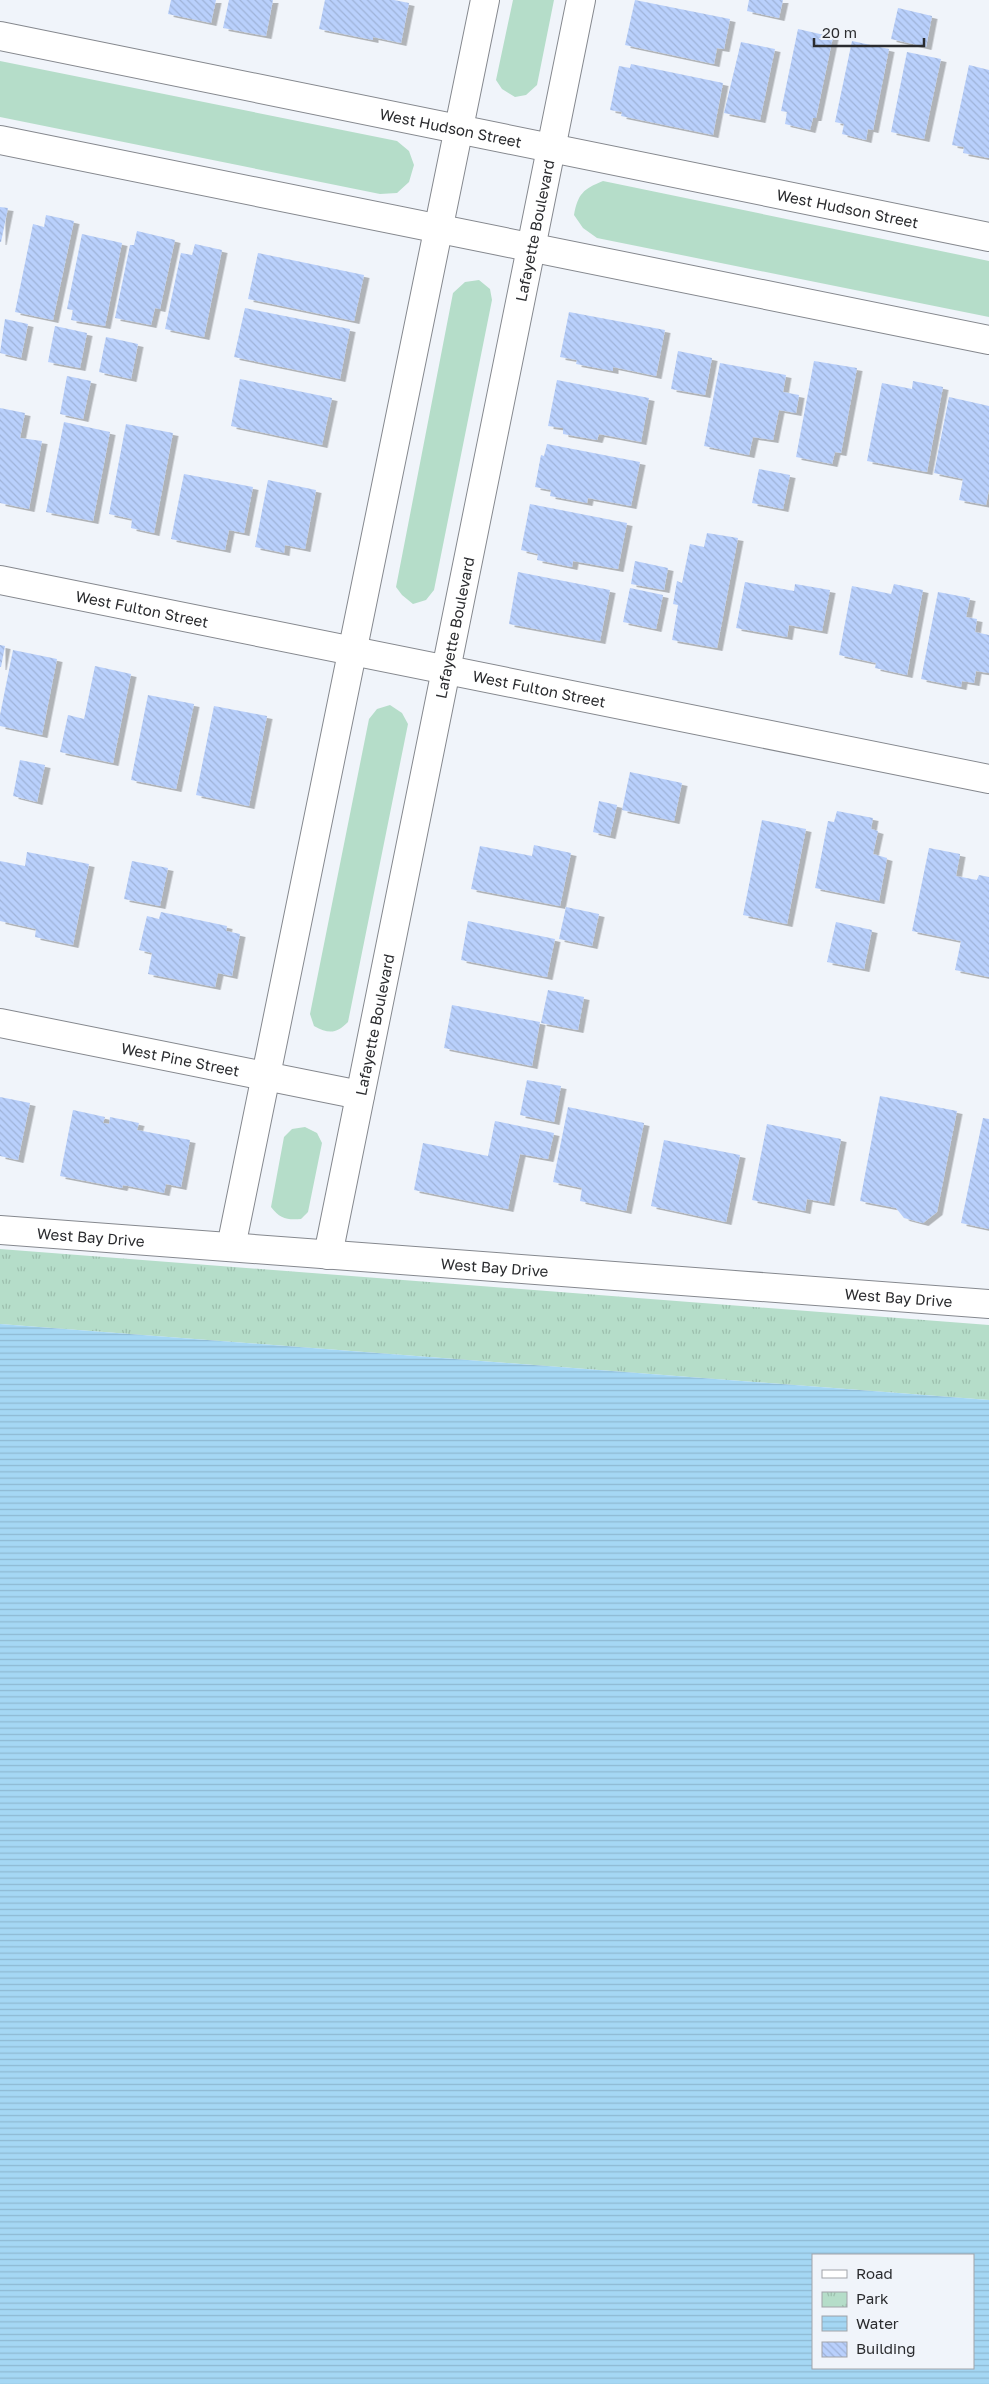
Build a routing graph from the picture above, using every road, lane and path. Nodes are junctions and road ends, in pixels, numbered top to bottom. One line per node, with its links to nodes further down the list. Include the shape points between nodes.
1 (485, 0): 4 (street)
2 (581, 0): 6 (street, Lafayette Boulevard)
3 (0, 36): 4 (street, West Hudson Street)
4 (459, 130): 6 (street, West Hudson Street); 7 (street)
5 (0, 140): 7 (street)
6 (551, 148): 8 (street, West Hudson Street); 9 (street, Lafayette Boulevard)
7 (439, 228): 9 (street); 12 (street)
8 (989, 237)
9 (531, 247): 10 (street); 13 (street, Lafayette Boulevard)
10 (989, 340)
11 (0, 580): 12 (street, West Fulton Street)
12 (352, 651): 13 (street, West Fulton Street); 16 (street)
13 (446, 670): 14 (street, West Fulton Street); 17 (street, Lafayette Boulevard)
14 (989, 780)
15 (0, 1023): 16 (street, West Pine Street)
16 (266, 1076): 17 (street, West Pine Street); 19 (street)
17 (360, 1095): 20 (street, Lafayette Boulevard)
18 (0, 1230): 19 (street, West Bay Drive)
19 (231, 1248): 20 (street, West Bay Drive)
20 (328, 1255): 21 (street, West Bay Drive)
21 (989, 1304)

